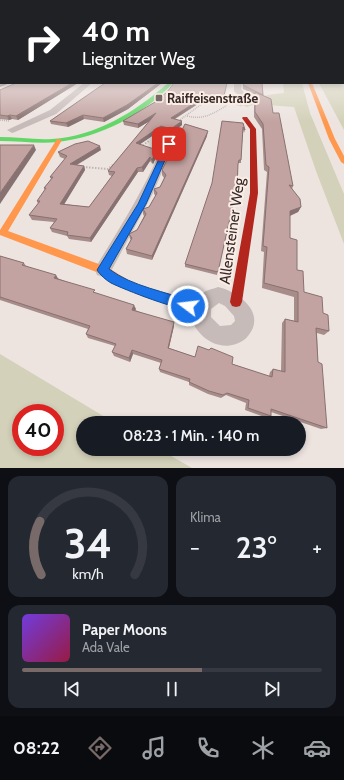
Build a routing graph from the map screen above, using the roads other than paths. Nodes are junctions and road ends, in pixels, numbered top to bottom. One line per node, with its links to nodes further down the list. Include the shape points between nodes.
1 (87, 84): 7 (street, via 53,112)
2 (170, 84): 9 (street, via 121,122 91,133)
3 (238, 84): 5 (street, via 237,89)
4 (310, 84): 11 (street)
5 (243, 95)
6 (245, 118): 14 (street, Allensteiner Weg, via 253,129 254,193)
7 (12, 130)
8 (0, 139): 9 (street)
9 (59, 140): 12 (street)
10 (161, 141): 13 (street, via 169,144 161,165 142,204)
11 (344, 162)
12 (2, 233): 13 (street)
13 (102, 270): 15 (street, via 114,279 176,303)
14 (236, 302): 15 (street, via 218,295 207,299); 15 (street, via 241,308 244,322 237,333 230,336 213,333 207,328 202,322)
15 (201, 308)

